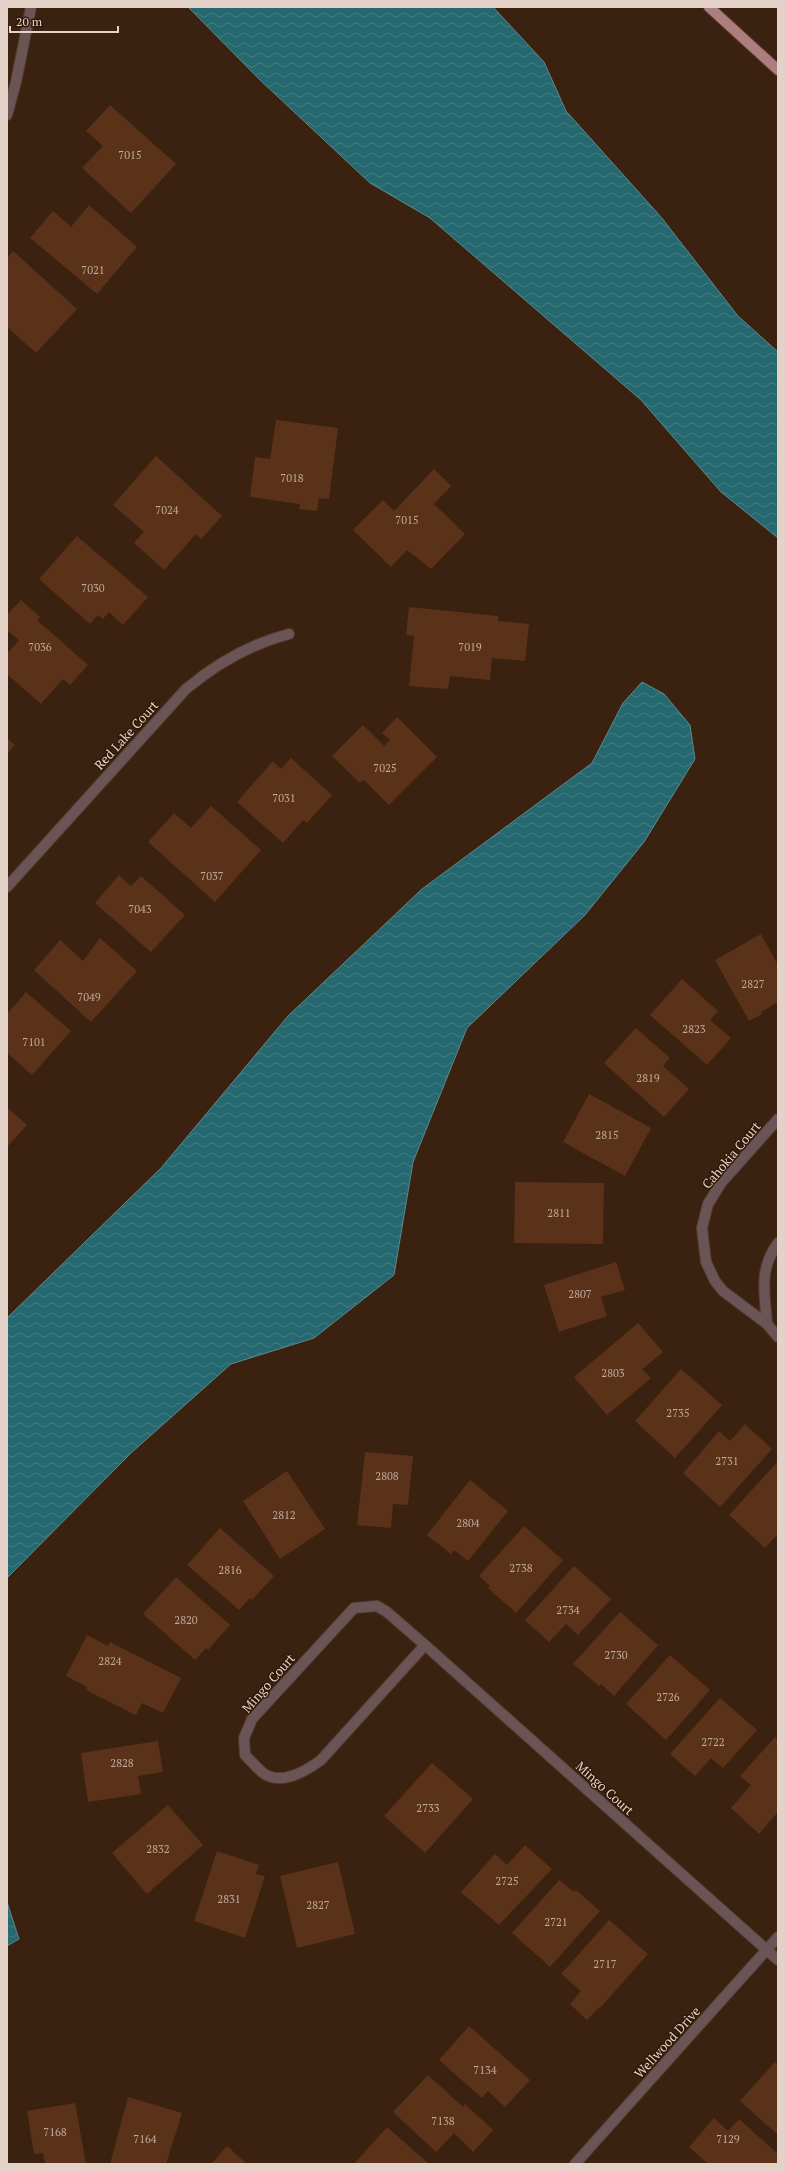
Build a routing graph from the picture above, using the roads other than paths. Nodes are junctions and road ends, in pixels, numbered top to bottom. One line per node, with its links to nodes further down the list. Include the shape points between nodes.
1 (31, 7): 4 (street)
2 (709, 7): 3 (main road)
3 (778, 70)
4 (7, 114)
5 (289, 634): 6 (street, Red Lake Court, via 240,652 207,672 186,689)
6 (7, 887)
7 (778, 1119): 9 (street, Cahokia Court, via 721,1183 708,1204 702,1228 706,1262 715,1281 723,1291)
8 (778, 1243): 9 (street, via 764,1274 763,1295)
9 (767, 1324): 10 (street, Cahokia Court)
10 (778, 1337)
11 (425, 1645): 11 (street, Mingo Court, via 377,1606 354,1608 252,1719 244,1738 245,1755 264,1774 283,1778 302,1773 320,1760); 13 (street, Mingo Court)
12 (778, 1937): 13 (street, Wellwood Drive)
13 (767, 1950): 14 (street, Mingo Court); 15 (street, Wellwood Drive)
14 (778, 1960)
15 (574, 2164)

